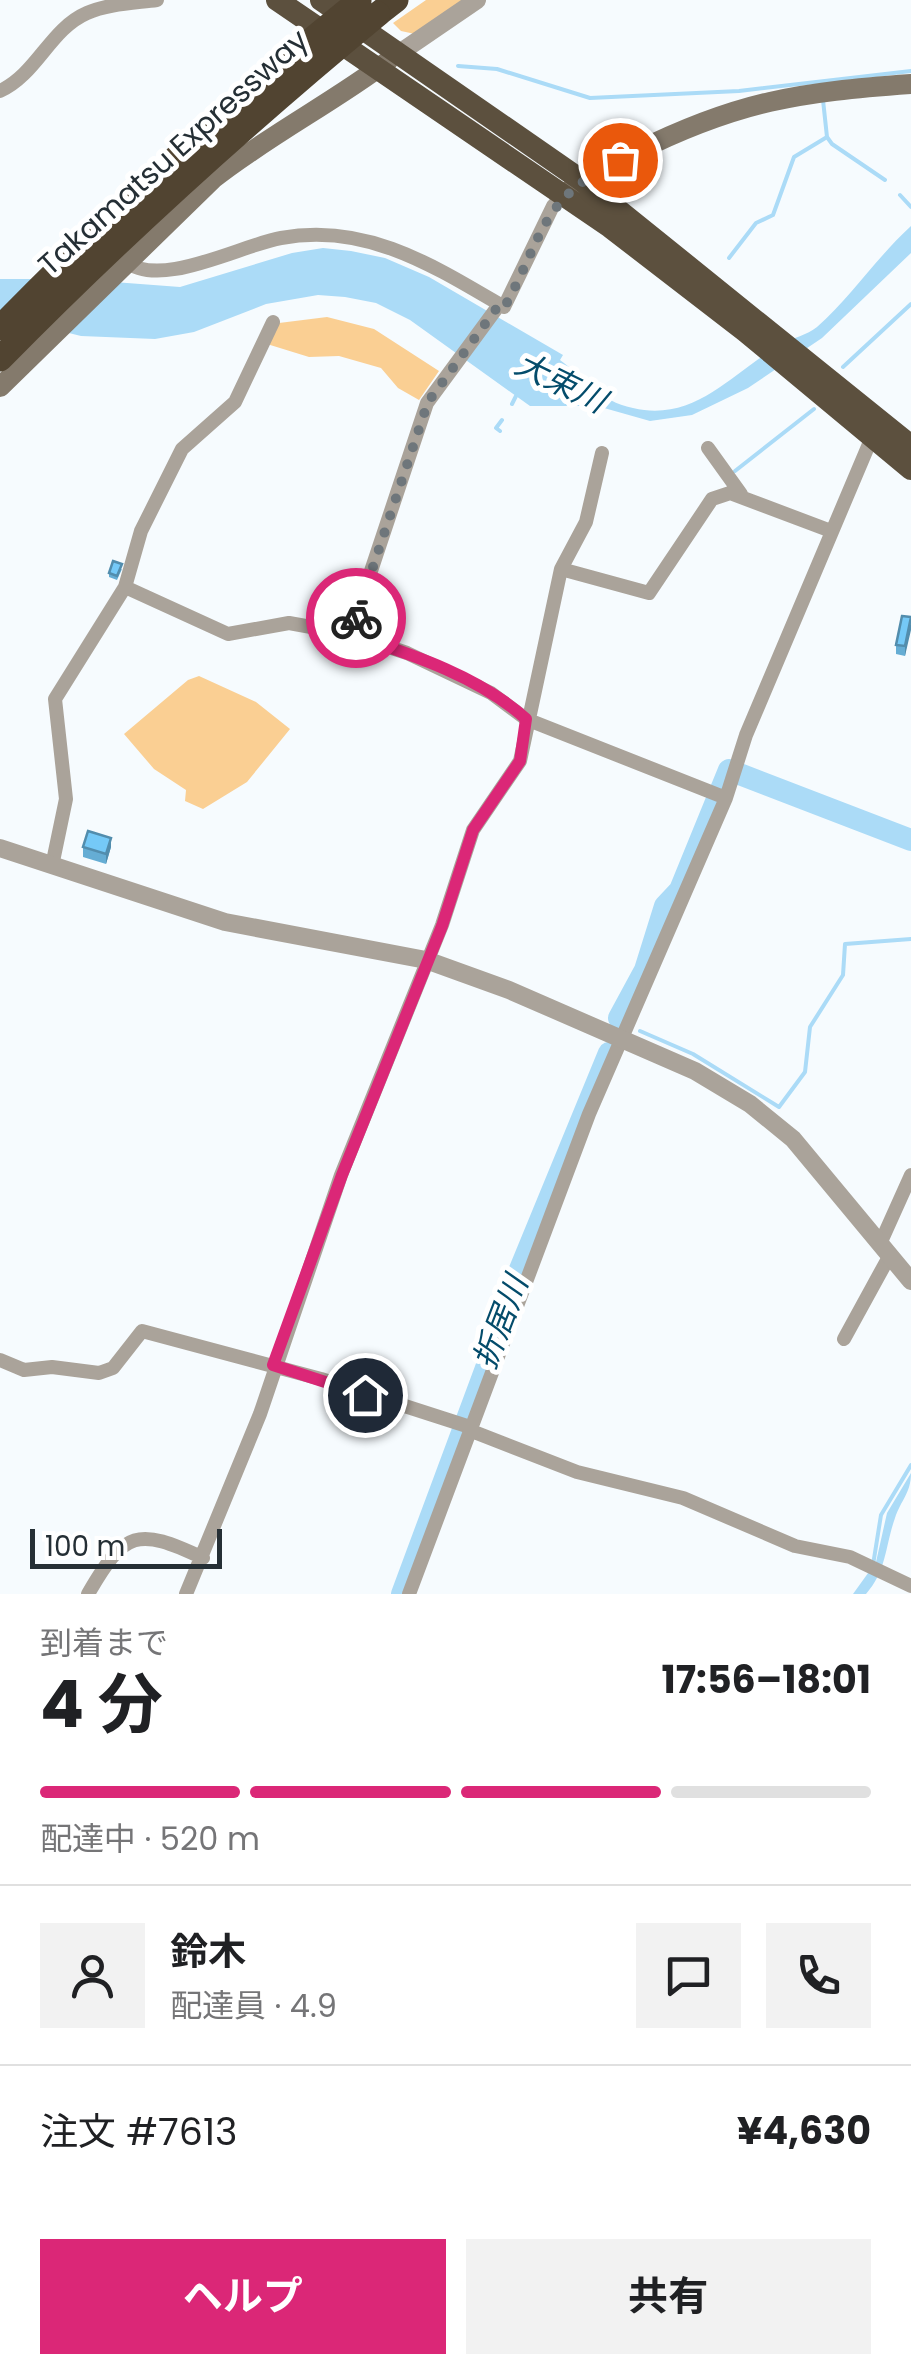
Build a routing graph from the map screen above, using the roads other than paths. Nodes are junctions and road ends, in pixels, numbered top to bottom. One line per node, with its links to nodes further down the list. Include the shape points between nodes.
1 (156, 0): 9 (street, via 88,12)
2 (276, 0): 7 (highway)
3 (321, 0): 7 (highway)
4 (341, 0): 10 (highway, bridge)
5 (476, 0): 7 (street)
6 (373, 4): 10 (highway, Takamatsu Expressway, bridge); 16 (highway, Takamatsu Expressway, bridge, via 108,248)
7 (389, 60): 11 (highway); 12 (main road, via 251,149)
8 (911, 84): 11 (main road, via 755,102 652,144)
9 (0, 91)
10 (216, 119): 15 (highway, Takamatsu Expressway, bridge)
11 (573, 187): 13 (street, via 553,206 504,308); 18 (highway)
12 (123, 265): 13 (street, via 165,272 277,238 330,234 404,251); 17 (main road)
13 (498, 306): 27 (street, via 428,402)
14 (273, 322): 26 (street, via 235,402 182,449 141,531)
15 (0, 328)
16 (0, 360)
17 (0, 388)
18 (876, 429): 19 (highway); 22 (highway); 24 (street)
19 (911, 446)
20 (708, 448): 23 (street)
21 (602, 453): 25 (street, via 586,522)
22 (911, 469)
23 (741, 494): 24 (street); 25 (street, via 712,499 649,593)
24 (832, 531): 29 (street, via 736,773)
25 (561, 570): 28 (street)
26 (125, 587): 27 (street, via 228,634 289,623); 31 (street, via 54,698 66,799)
27 (350, 634): 28 (street, via 491,692)
28 (526, 719): 29 (street); 32 (street, via 520,761 480,816)
29 (719, 796): 33 (street)
30 (0, 848): 31 (street)
31 (52, 866): 32 (street, via 224,922)
32 (426, 960): 33 (street); 39 (street)
33 (622, 1038): 35 (street, via 710,1079 771,1120 814,1160); 40 (street)
34 (911, 1175): 35 (street)
35 (885, 1249): 36 (street); 37 (street)
36 (911, 1280)
37 (844, 1338)
38 (0, 1360): 39 (street, via 24,1370 100,1373 113,1368 142,1331)
39 (273, 1365): 40 (street); 41 (street)
40 (466, 1426): 42 (street, via 576,1472 683,1498); 45 (street)
41 (203, 1558): 43 (street, via 158,1537 140,1540 112,1555); 44 (street)
42 (911, 1586)
43 (88, 1594)
44 (186, 1594)
45 (410, 1594)

